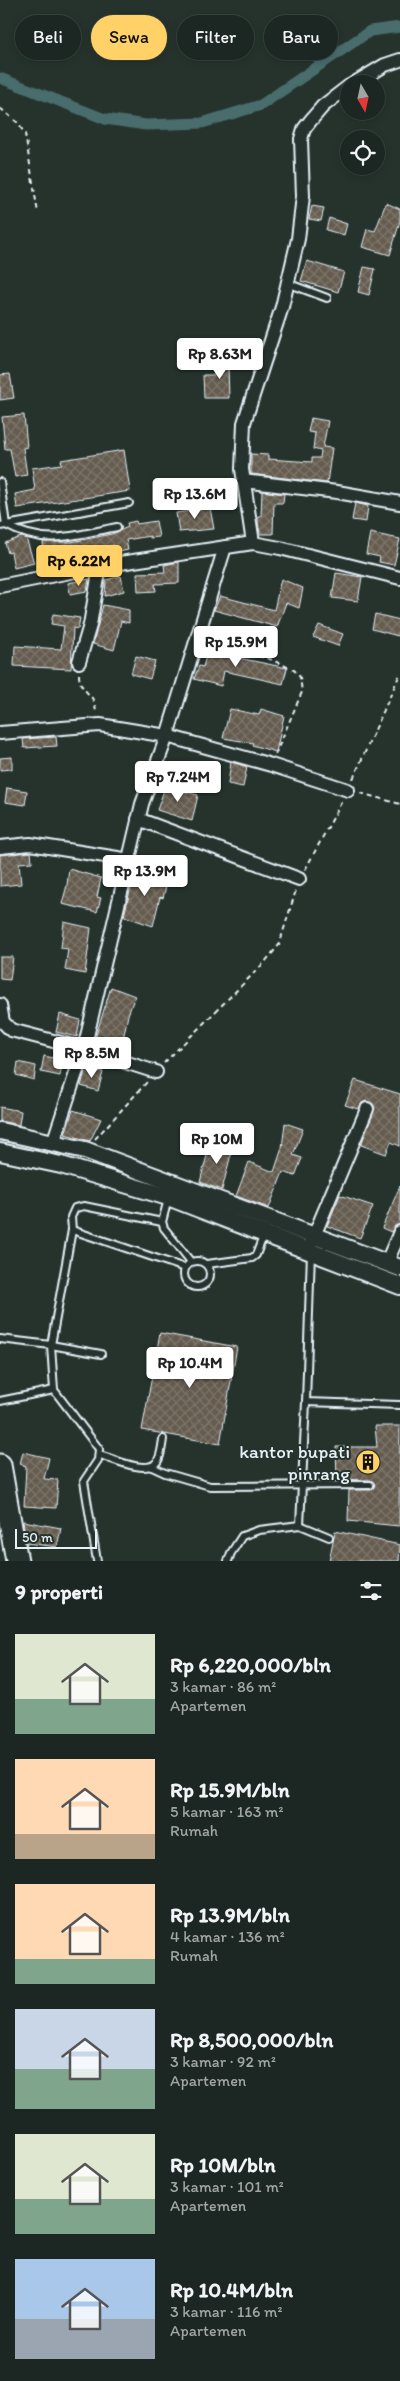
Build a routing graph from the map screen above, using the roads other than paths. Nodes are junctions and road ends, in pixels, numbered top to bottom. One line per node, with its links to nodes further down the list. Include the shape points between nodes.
1 (400, 60): 2 (street)
2 (369, 75)
3 (340, 93): 4 (street, via 324,106 304,130 301,139 303,196 298,239)
4 (287, 283): 5 (lane); 6 (street, via 244,423 241,452)
5 (327, 298)
6 (244, 481): 9 (street); 12 (street)
7 (0, 482): 10 (lane)
8 (129, 503): 10 (lane)
9 (400, 503)
10 (3, 525): 11 (lane, via 36,538 75,536)
11 (117, 527)
12 (253, 543): 13 (street); 15 (street)
13 (225, 547): 14 (street); 19 (street)
14 (100, 566): 16 (street); 17 (street, via 90,625)
15 (400, 578)
16 (0, 586)
17 (79, 662)
18 (0, 733): 19 (street, via 100,726)
19 (167, 736): 20 (street); 21 (street)
20 (348, 790)
21 (138, 819): 23 (street); 24 (street)
22 (0, 847): 23 (street, via 30,844)
23 (130, 860): 27 (street)
24 (299, 879)
25 (0, 1006): 26 (street)
26 (1, 1022): 27 (street, via 23,1034)
27 (84, 1049): 28 (street); 31 (street)
28 (156, 1072)
29 (368, 1109): 38 (street)
30 (0, 1132): 31 (street)
31 (53, 1143): 33 (street, via 85,1150)
32 (0, 1152): 33 (street)
33 (171, 1191): 34 (lane); 35 (street)
34 (162, 1222): 36 (lane, via 79,1206 71,1217); 39 (lane)
35 (266, 1226): 38 (street); 40 (lane, via 252,1258)
36 (72, 1230): 42 (lane); 45 (lane)
37 (400, 1232): 41 (street)
38 (312, 1245): 41 (street); 43 (street); 49 (lane)
39 (191, 1262): 40 (lane); 42 (lane)
40 (207, 1264): 42 (lane, via 210,1280 204,1286 188,1284)
41 (393, 1266)
42 (185, 1268)
43 (400, 1286)
44 (0, 1339): 45 (lane)
45 (52, 1345): 46 (lane); 47 (lane)
46 (101, 1354)
47 (54, 1390): 48 (lane); 52 (lane, via 89,1433)
48 (0, 1401)
49 (306, 1402): 50 (lane); 55 (lane)
50 (400, 1405)
51 (164, 1439): 54 (lane, via 158,1461)
52 (100, 1455): 54 (lane, via 141,1468); 62 (lane, via 84,1481)
53 (0, 1465): 57 (highway)
54 (152, 1467): 55 (lane, via 210,1486)
55 (302, 1485): 56 (lane); 59 (lane)
56 (370, 1485)
57 (2, 1487): 58 (highway)
58 (5, 1522): 61 (highway)
59 (300, 1525): 60 (lane); 63 (lane, via 259,1530 242,1536)
60 (329, 1537)
61 (16, 1561)
62 (97, 1561)
63 (228, 1561)

